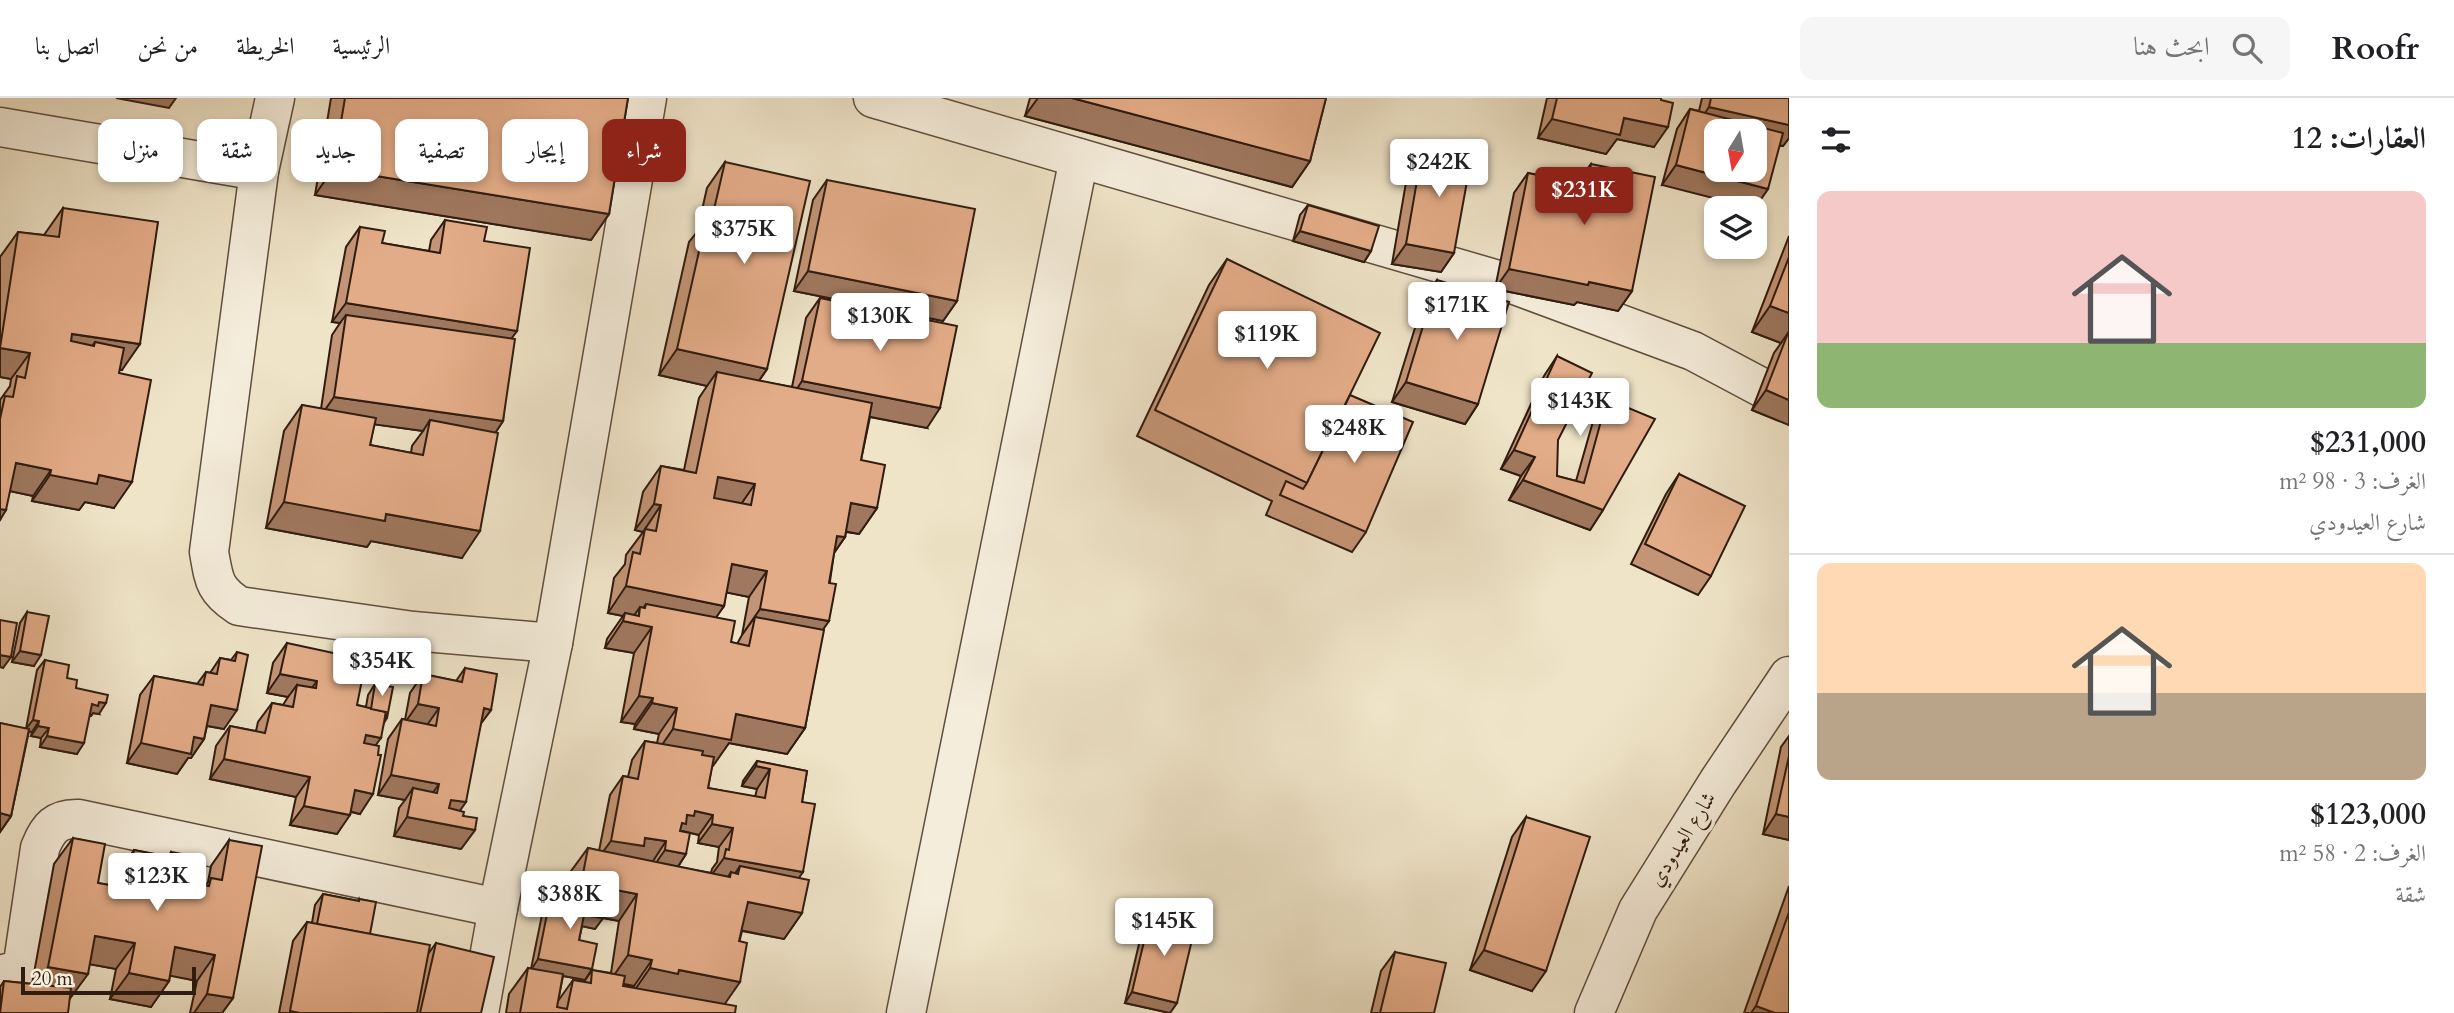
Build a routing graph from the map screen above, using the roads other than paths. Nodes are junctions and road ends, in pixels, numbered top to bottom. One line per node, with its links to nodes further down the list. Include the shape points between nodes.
1 (275, 98): 4 (street)
2 (647, 98): 10 (street)
3 (873, 98): 6 (street)
4 (270, 119)
5 (0, 127): 7 (street)
6 (1079, 158): 9 (street, via 1515,285 1693,351); 15 (street)
7 (197, 160)
8 (258, 182): 10 (street, via 209,552 215,582 224,596 239,606 333,620)
9 (1789, 402)
10 (554, 643): 12 (street)
11 (1789, 676): 16 (street, شارع العيدودي, via 1638,909)
12 (498, 908): 13 (street, via 67,818 46,832 40,848 23,963); 14 (street)
13 (0, 975)
14 (479, 1013)
15 (906, 1013)
16 (1594, 1013)

